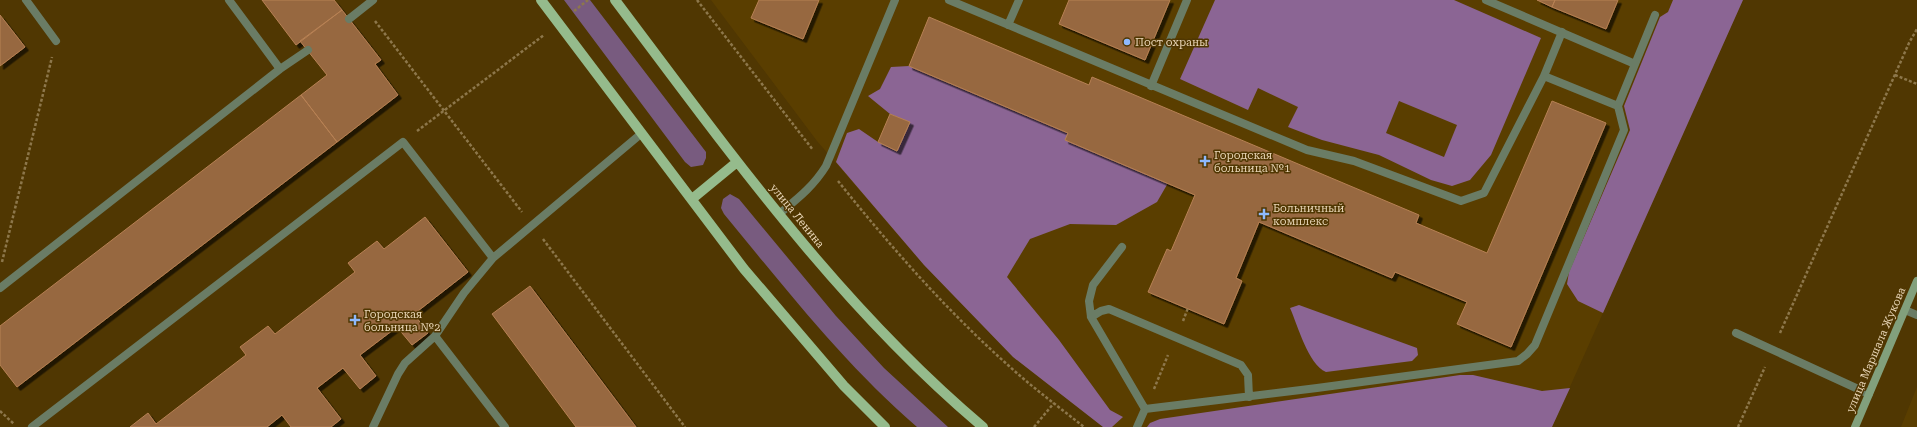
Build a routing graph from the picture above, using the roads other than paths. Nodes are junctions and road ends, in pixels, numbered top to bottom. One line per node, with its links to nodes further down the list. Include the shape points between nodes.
1 (26, 0): 15 (lane)
2 (229, 0): 18 (lane)
3 (373, 0): 12 (lane)
4 (541, 0): 22 (main road)
5 (615, 0): 23 (main road, улица Ленина)
6 (895, 0): 25 (lane, via 826,166 806,193)
7 (949, 0): 13 (lane)
8 (1019, 0): 13 (lane)
9 (1187, 0): 20 (lane)
10 (1486, 0): 14 (lane)
11 (1655, 15): 17 (lane)
12 (349, 19)
13 (1008, 25): 20 (lane)
14 (1562, 32): 17 (lane); 19 (lane)
15 (56, 41)
16 (308, 50): 18 (lane)
17 (1635, 64): 21 (lane)
18 (280, 69): 29 (lane)
19 (1544, 76): 20 (lane, via 1484,193 1461,201 1354,161 1307,150); 21 (lane)
20 (1151, 86)
21 (1618, 106): 36 (lane, via 1624,130 1535,345 1527,354 1518,361)
22 (642, 134): 24 (main road); 27 (lane)
23 (737, 162): 24 (main road); 25 (main road, улица Ленина)
24 (692, 199): 41 (main road, via 744,269 844,386)
25 (779, 214): 42 (main road, улица Ленина, via 872,323)
26 (1122, 247): 32 (lane, via 1093,285 1089,301)
27 (493, 258): 34 (lane, via 464,293); 38 (lane, via 403,142)
28 (1917, 281): 30 (main road, улица Маршала Жукова)
29 (0, 288)
30 (1905, 310): 31 (lane); 35 (main road, улица Маршала Жукова)
31 (1917, 315)
32 (1091, 317): 36 (lane, via 1109,309 1241,365 1248,375); 37 (lane)
33 (1736, 333): 35 (lane)
34 (435, 336): 39 (lane, via 405,363); 40 (lane)
35 (1869, 394): 44 (main road, улица Маршала Жукова)
36 (1249, 397): 37 (lane)
37 (1145, 409): 43 (lane)
38 (32, 427)
39 (372, 427)
40 (505, 427)
41 (885, 427)
42 (983, 427)
43 (1137, 427)
44 (1855, 427)

